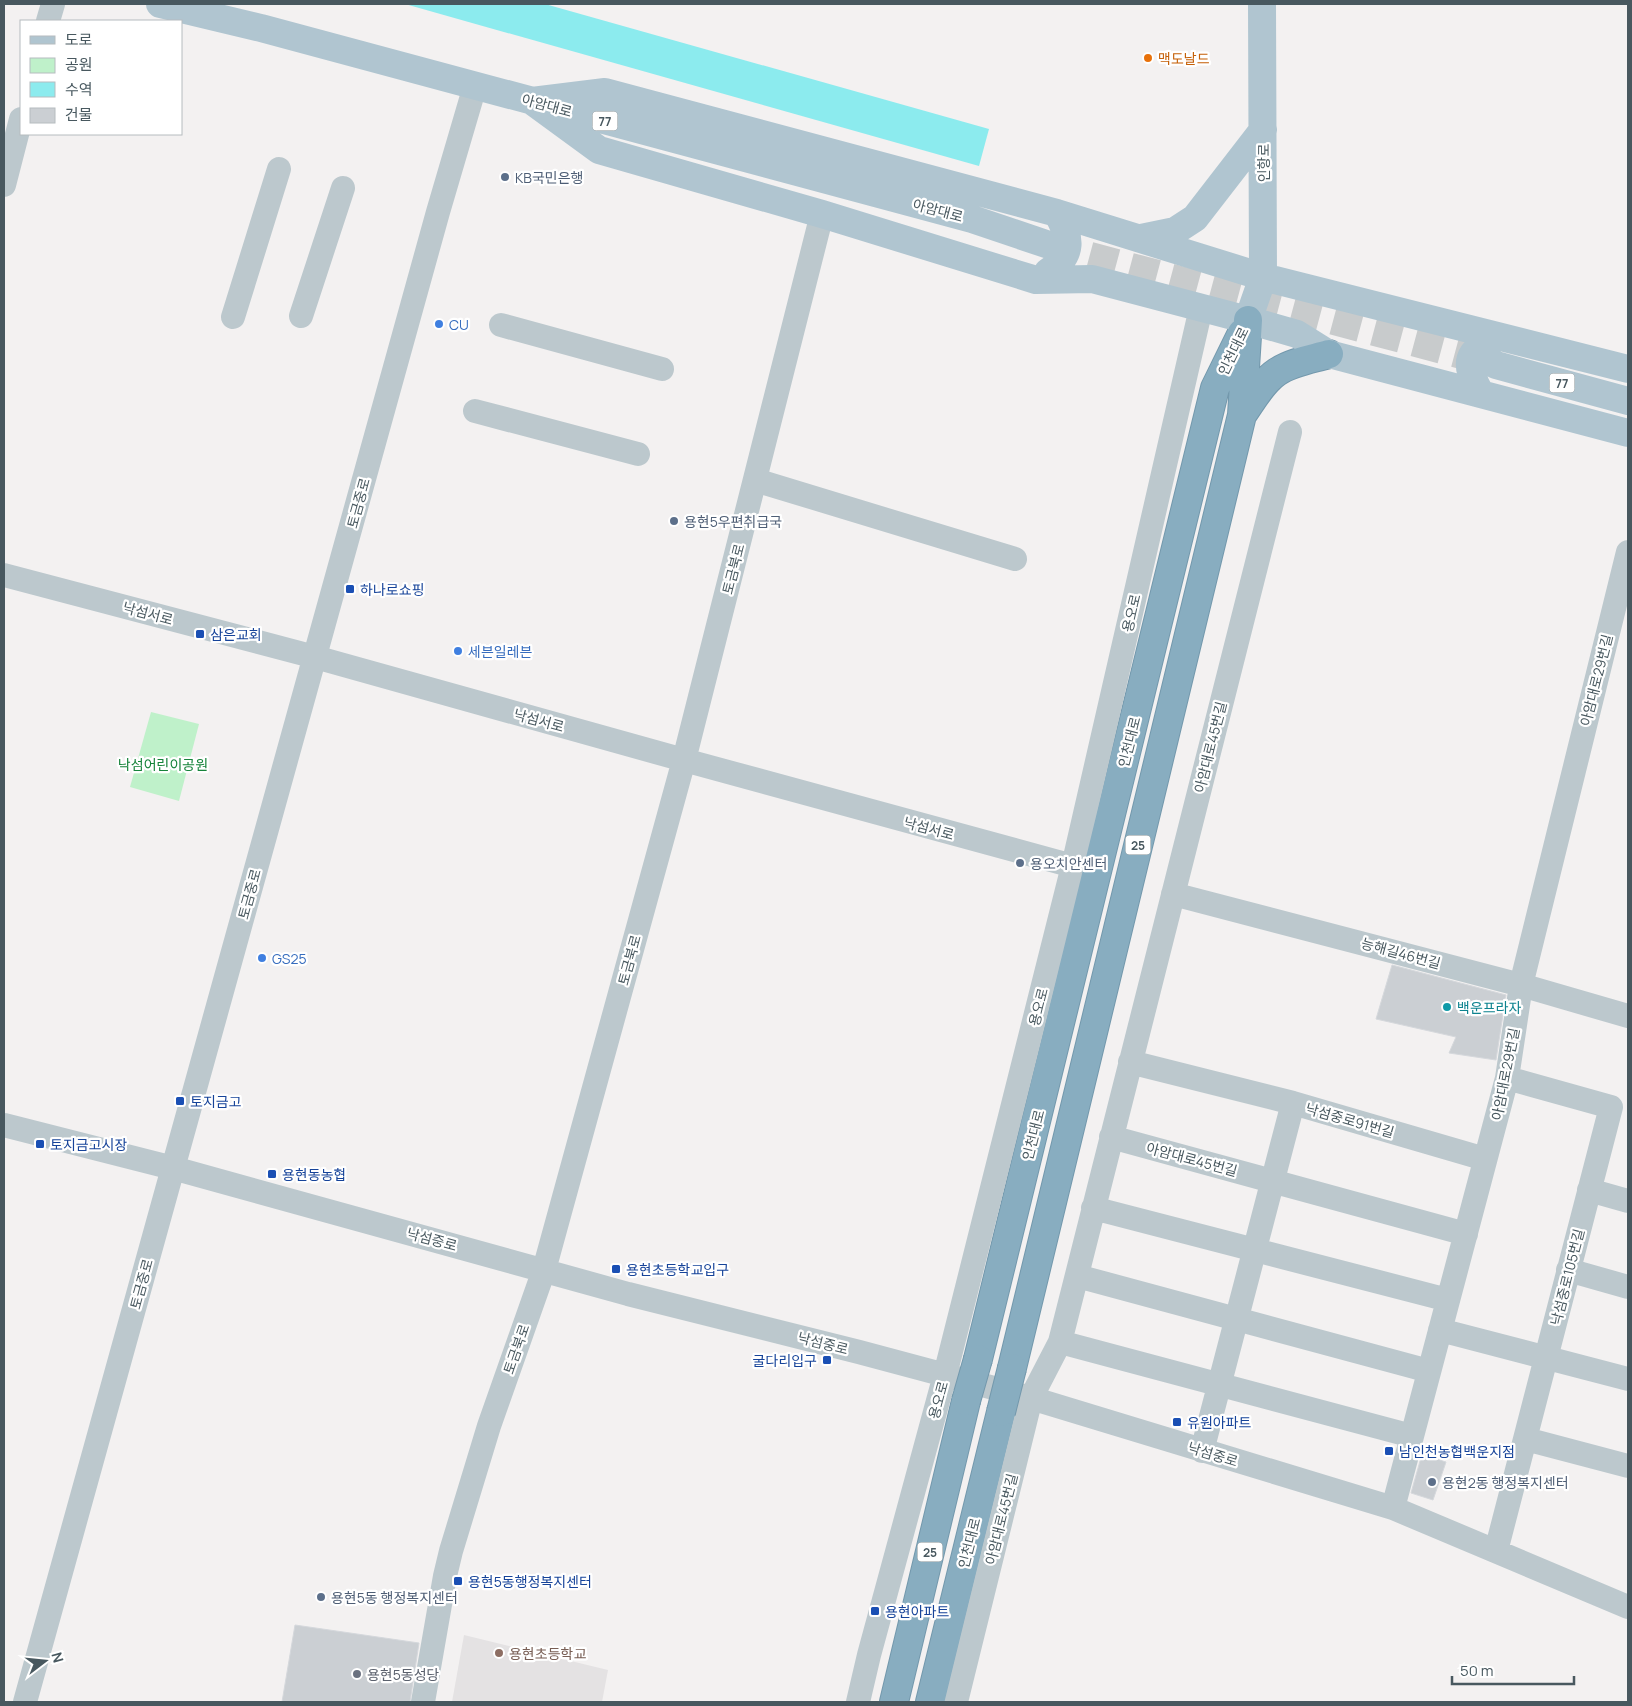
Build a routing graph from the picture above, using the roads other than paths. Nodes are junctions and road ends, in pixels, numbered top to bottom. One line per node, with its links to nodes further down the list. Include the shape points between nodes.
1 (53, 4): 4 (street)
2 (1262, 4): 8 (main road, 인항로 / 25)
3 (173, 5): 5 (main road, 아암대로 / 77)
4 (48, 20)
5 (476, 86): 6 (main road, 아암대로 / 77); 39 (street, 토금중로)
6 (532, 101): 12 (main road, via 605,92); 13 (main road, via 599,150); 15 (main road, 아암대로 / 77, via 972,219)
7 (20, 123): 10 (street)
8 (1263, 130): 14 (main road, via 1195,218 1175,231); 16 (main road, 인항로 / 25)
9 (279, 169): 20 (street)
10 (4, 185)
11 (343, 188): 19 (street)
12 (1057, 212): 14 (main road); 17 (main road, via 1066,228 1068,243 1064,256 1054,268)
13 (822, 214): 17 (main road); 35 (street, 토금북로)
14 (1141, 238): 16 (main road)
15 (1049, 245)
16 (1263, 277): 21 (main road, 인항로 / 25); 23 (main road)
17 (1036, 280): 18 (main road, via 1092,279)
18 (1201, 308): 21 (main road); 41 (street, 용오로)
19 (301, 316)
20 (233, 317)
21 (1248, 320): 24 (main road, via 1297,334); 31 (highway, 인천대로 / 25); 83 (highway, 인천대로 / 25, bridge, via 1215,388)
22 (501, 325): 26 (street)
23 (1499, 337): 27 (main road); 28 (main road, via 1474,351 1469,365 1471,377)
24 (1329, 354): 28 (main road); 31 (highway, via 1276,372)
25 (1496, 365): 29 (main road, 77)
26 (662, 369)
27 (1628, 369)
28 (1481, 394): 33 (main road)
29 (1628, 400)
30 (475, 411): 34 (street)
31 (1242, 415): 84 (highway, 인천대로 / 25, bridge)
32 (1290, 432): 42 (street, 아암대로45번길)
33 (1628, 434)
34 (638, 454)
35 (755, 480): 37 (street); 40 (street, 토금북로)
36 (1628, 552): 43 (street, 아암대로29번길)
37 (1015, 559)
38 (4, 575): 39 (street, 낙섬서로)
39 (315, 657): 40 (street, 낙섬서로); 52 (street, 토금중로)
40 (684, 760): 41 (street, 낙섬서로); 59 (street, 토금북로)
41 (1073, 866): 69 (street, 용오로)
42 (1173, 894): 43 (street, 능해길46번길); 45 (street, 아암대로45번길)
43 (1521, 985): 44 (street, 능해길46번길); 46 (street, 아암대로29번길)
44 (1628, 1016)
45 (1130, 1062): 47 (street); 50 (street, 아암대로45번길)
46 (1507, 1078): 48 (street, 낙섬중로105번길); 51 (street, 아암대로29번길)
47 (1293, 1103): 51 (street, 낙섬중로91번길); 53 (street, 낙섬중로91번길)
48 (1619, 1109): 54 (street, 낙섬중로105번길)
49 (4, 1125): 52 (street, 낙섬중로)
50 (1111, 1137): 53 (street, 아암대로45번길); 56 (street, 아암대로45번길)
51 (1486, 1159): 57 (street, 아암대로29번길)
52 (173, 1168): 59 (street, 낙섬중로); 80 (street, 토금중로)
53 (1272, 1181): 57 (street); 58 (street, 낙섬중로91번길)
54 (1589, 1190): 55 (street); 60 (street, 낙섬중로105번길)
55 (1628, 1201)
56 (1094, 1208): 58 (street); 61 (street, 아암대로45번길)
57 (1466, 1234): 63 (street, 아암대로29번길)
58 (1255, 1249): 63 (street); 64 (street, 낙섬중로91번길)
59 (544, 1270): 69 (street, 낙섬중로, via 637,1297); 81 (street, 토금북로, via 489,1426 451,1551)
60 (1568, 1270): 62 (street); 67 (street, 낙섬중로105번길)
61 (1076, 1276): 64 (street); 66 (street, 아암대로45번길)
62 (1628, 1287)
63 (1448, 1300): 65 (street, 아암대로29번길)
64 (1237, 1318): 68 (street); 71 (street, 낙섬중로91번길)
65 (1440, 1330): 67 (street); 68 (street, 아암대로29번길)
66 (1060, 1342): 71 (street); 72 (street, 아암대로45번길)
67 (1546, 1357): 70 (street); 74 (street, 낙섬중로105번길)
68 (1429, 1371): 73 (street, 아암대로29번길)
69 (945, 1374): 72 (street, 낙섬중로); 82 (street, 용오로)
70 (1628, 1379)
71 (1219, 1384): 73 (street); 75 (street, 낙섬중로91번길)
72 (1031, 1398): 75 (street, 낙섬중로); 85 (street, 아암대로45번길)
73 (1412, 1436): 77 (street, 아암대로29번길)
74 (1526, 1439): 76 (street); 78 (street, 낙섬중로105번길)
75 (1202, 1451): 77 (street, 낙섬중로)
76 (1628, 1466)
77 (1393, 1508): 78 (street, 낙섬중로)
78 (1496, 1551): 79 (street, 낙섬중로)
79 (1628, 1608)
80 (25, 1702)
81 (423, 1702)
82 (858, 1702)
83 (894, 1702)
84 (930, 1702)
85 (956, 1702)

